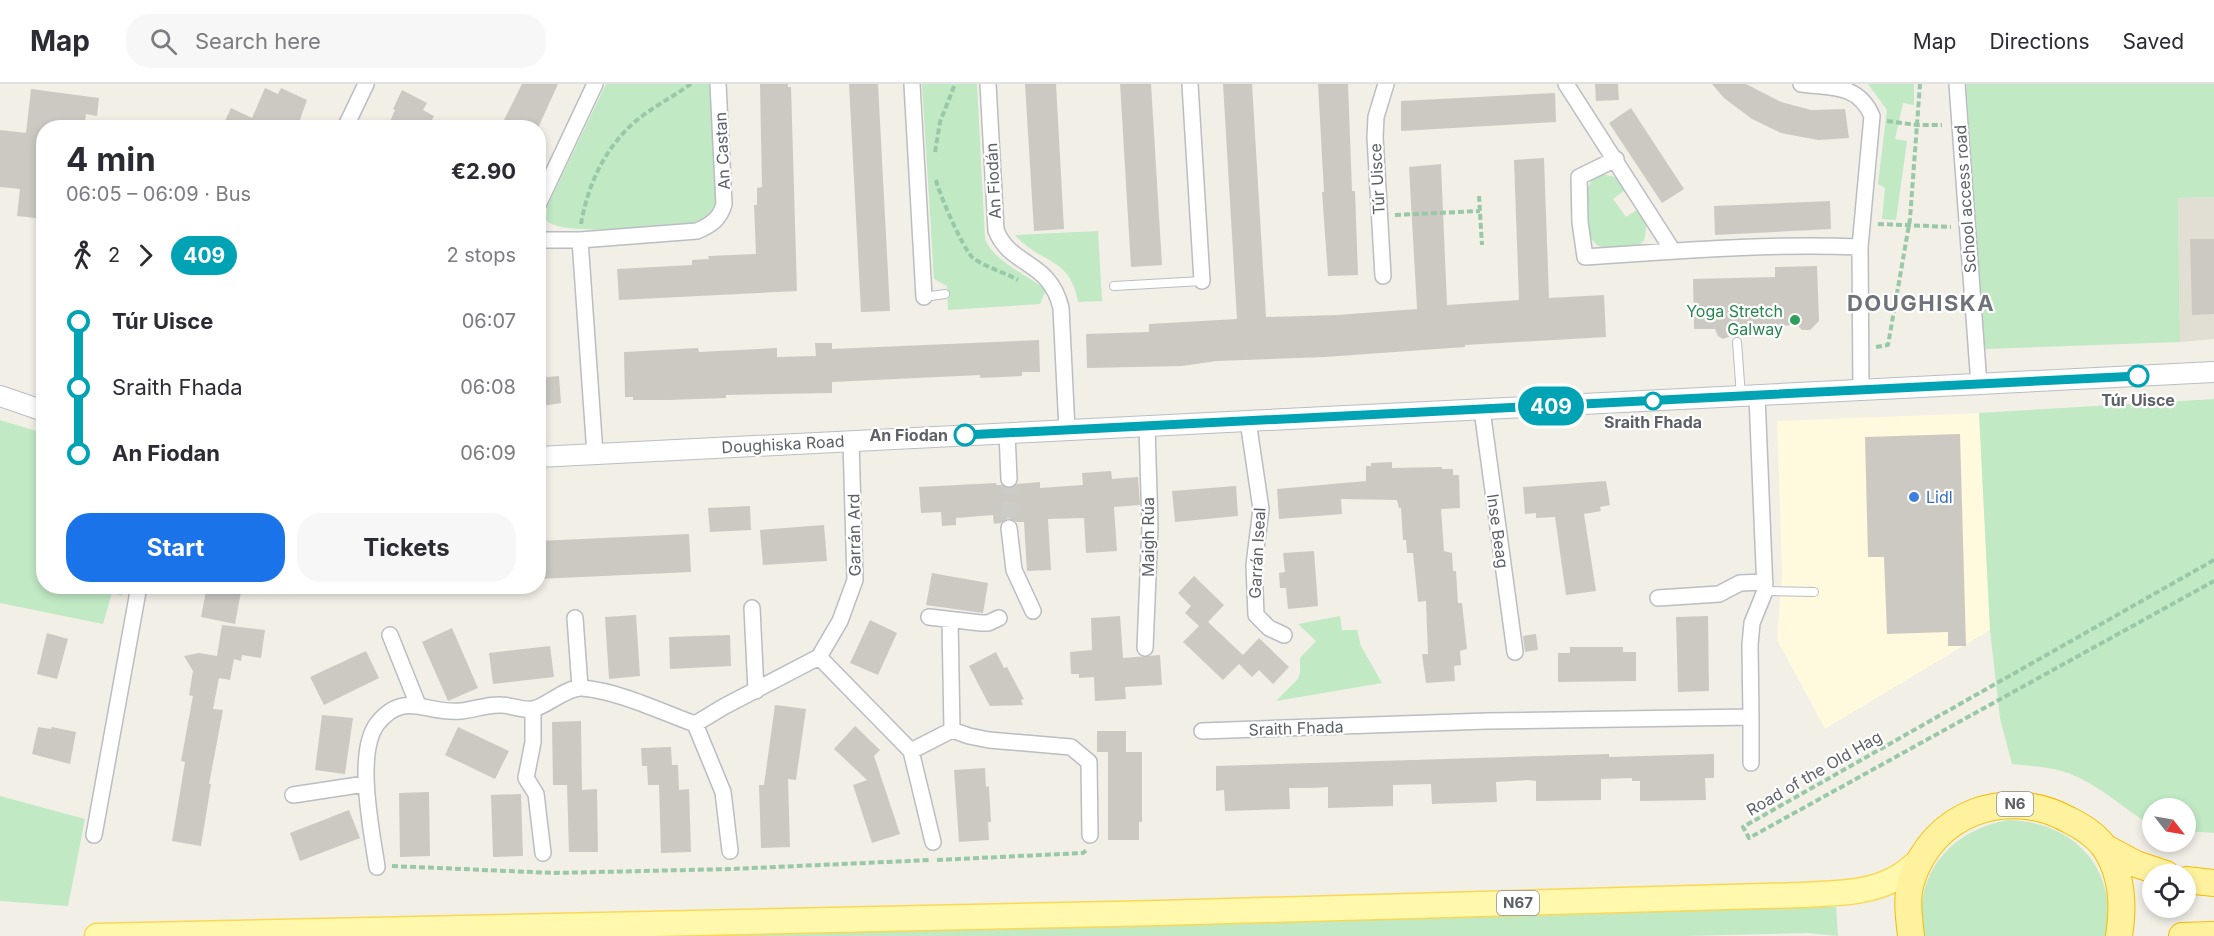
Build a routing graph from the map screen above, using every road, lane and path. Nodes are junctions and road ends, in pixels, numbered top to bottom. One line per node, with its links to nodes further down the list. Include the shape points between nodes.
1 (366, 84): 15 (street)
2 (594, 84): 21 (street)
3 (691, 84): 29 (path, via 637,120 609,151 588,193)
4 (718, 84): 29 (street, An Castan, via 724,204 717,219 697,231)
5 (912, 84): 38 (street)
6 (955, 84): 18 (path, via 940,122)
7 (988, 84): 50 (street, An Fiodán, via 996,230 1000,242 1041,272 1058,294)
8 (1190, 84): 34 (street)
9 (1386, 84): 24 (street, Túr Uisce, via 1376,117)
10 (1566, 84): 19 (street)
11 (1801, 84): 14 (street, via 1850,90 1868,104)
12 (1920, 84): 16 (path)
13 (1957, 84): 42 (street, School access road)
14 (1872, 119): 16 (path); 25 (street)
15 (349, 120)
16 (1917, 125): 17 (path); 26 (path)
17 (1942, 125)
18 (934, 158)
19 (1616, 159): 32 (street); 32 (street, via 1579,169 1585,257)
20 (935, 172): 35 (path, via 940,194 969,253)
21 (546, 188)
22 (1479, 196): 23 (path)
23 (1480, 211): 24 (path); 30 (path)
24 (1379, 216): 33 (street, Túr Uisce)
25 (1862, 223): 26 (path); 31 (street)
26 (1909, 226): 27 (path); 40 (path, via 1888,345)
27 (1951, 227)
28 (546, 240): 29 (street, An Castan)
29 (580, 240): 53 (street)
30 (1482, 245)
31 (1860, 247): 32 (street); 40 (street)
32 (1673, 251)
33 (1383, 276)
34 (1202, 281): 36 (lane)
35 (1026, 285)
36 (1114, 286)
37 (945, 294): 38 (lane)
38 (924, 297)
39 (1737, 342): 45 (lane)
40 (1860, 350): 43 (street)
41 (2214, 372): 42 (street, Doughiska Road)
42 (1979, 385): 43 (street, Doughiska Road)
43 (1860, 391): 45 (street, Doughiska Road)
44 (0, 396): 46 (street)
45 (1749, 397): 47 (street, Doughiska Road); 59 (street)
46 (36, 408)
47 (1482, 410): 48 (street, Doughiska Road); 72 (street, Inse Beag)
48 (1248, 421): 49 (street, Doughiska Road); 70 (street, Garrán Iseal, via 1261,509 1254,564 1256,615 1269,628)
49 (1147, 426): 50 (street, Doughiska Road); 71 (street, Maigh Rúa, via 1150,527)
50 (1067, 430): 51 (street, Doughiska Road)
51 (1007, 433): 52 (street, Doughiska Road); 55 (street)
52 (852, 441): 53 (street, Doughiska Road); 73 (street, Garrán Ard, via 855,580 840,621)
53 (595, 454): 54 (street, Doughiska Road)
54 (546, 457)
55 (1009, 479)
56 (1010, 528): 64 (street, via 1014,570)
57 (2214, 560): 58 (path, Road of the Old Hag, via 1743,827 1749,838)
58 (2214, 581)
59 (1765, 586): 60 (lane); 62 (street, via 1740,584 1719,594); 78 (street, via 1752,623)
60 (1814, 592)
61 (138, 594): 86 (street)
62 (1659, 598)
63 (752, 608): 75 (street)
64 (1033, 611)
65 (929, 617): 68 (street)
66 (575, 618): 74 (street)
67 (999, 618): 68 (street, via 981,623)
68 (950, 620): 80 (street)
69 (390, 635): 76 (street)
70 (1284, 635)
71 (1145, 648)
72 (1515, 652)
73 (819, 657): 75 (street); 82 (street)
74 (580, 687): 77 (street); 79 (street)
75 (756, 691): 79 (street)
76 (418, 705): 77 (street, via 461,711 501,705); 84 (street, via 400,705 387,712 376,726 370,740)
77 (533, 709): 91 (street, via 533,742 526,778 536,794)
78 (1751, 717): 81 (street, Sraith Fhada); 83 (street)
79 (695, 724): 90 (street, via 723,792)
80 (952, 730): 82 (street); 87 (street, via 989,740 1071,747 1082,754 1089,762)
81 (1202, 731)
82 (911, 751): 88 (street)
83 (1751, 763)
84 (366, 784): 85 (street); 94 (street)
85 (293, 795)
86 (94, 835)
87 (1090, 835)
88 (933, 842)
89 (2104, 847): 92 (highway, N6, via 2075,823 2054,812 2039,806 2001,804 1948,826); 93 (highway, N6); 100 (highway, N6, via 2122,896)
90 (730, 851)
91 (543, 853)
92 (1920, 860): 98 (main road, N67, via 1898,878 1872,888 1814,894); 99 (highway, N6, via 1908,899)
93 (2142, 866)
94 (377, 867)
95 (2196, 881): 96 (highway)
96 (2214, 883)
97 (2214, 935): 101 (highway)
98 (97, 936)
99 (1911, 936)
100 (2119, 936)
101 (2182, 936)

